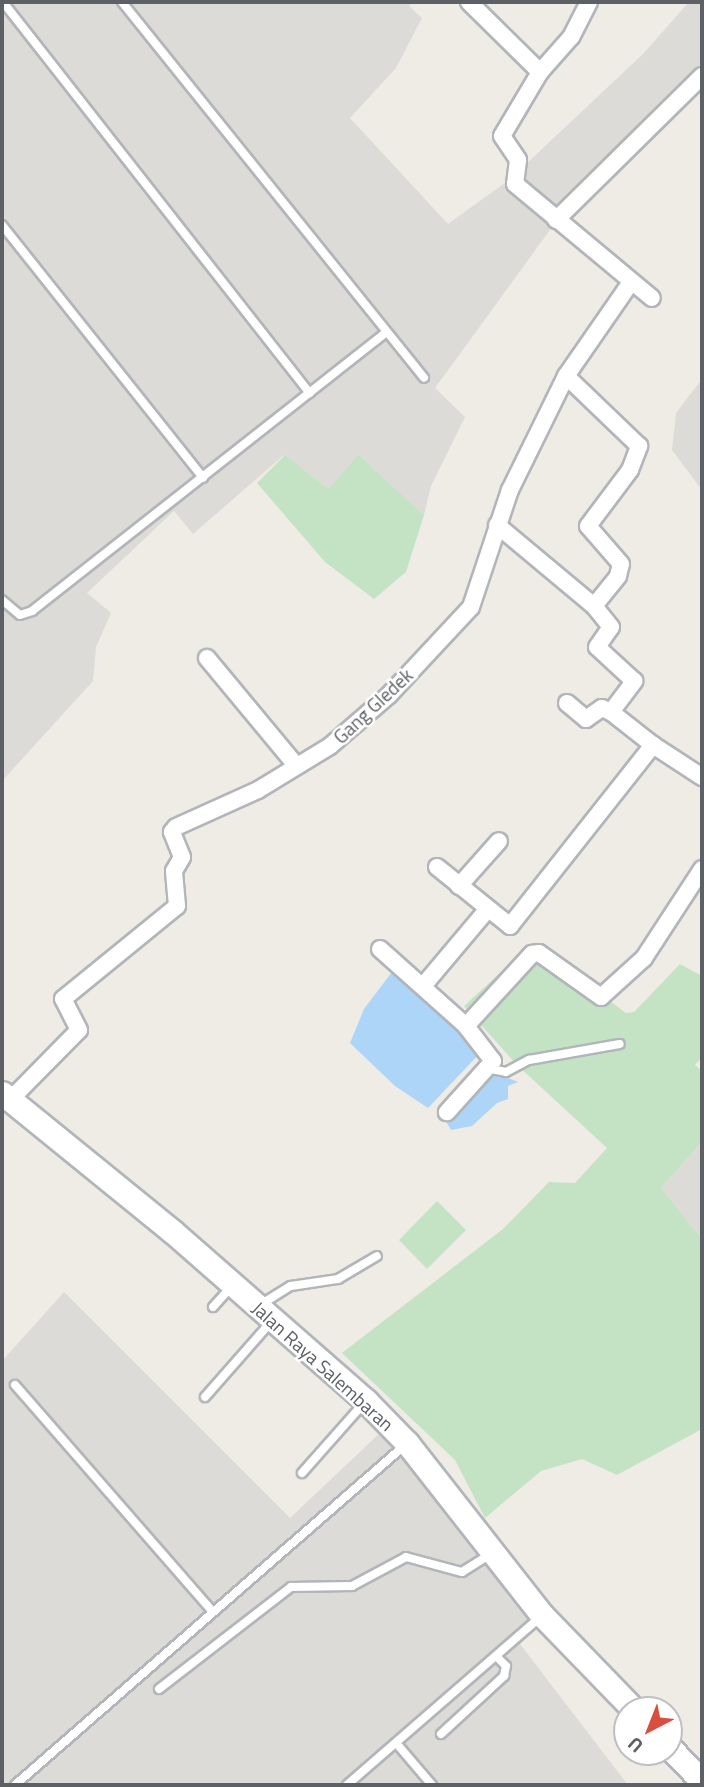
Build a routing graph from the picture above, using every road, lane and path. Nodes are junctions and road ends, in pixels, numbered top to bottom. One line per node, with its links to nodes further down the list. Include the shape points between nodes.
1 (3, 2): 14 (lane)
2 (122, 2): 11 (lane)
3 (469, 2): 5 (street)
4 (589, 2): 5 (street, via 571,37)
5 (540, 72): 7 (street, via 502,136 518,160 515,184)
6 (702, 76): 7 (street)
7 (556, 220): 9 (street)
8 (2, 225): 15 (lane)
9 (631, 282): 10 (street); 12 (street, Gang Gledek)
10 (652, 298)
11 (385, 333): 13 (lane); 14 (lane)
12 (566, 376): 16 (street, Gang Gledek); 18 (street, via 639,446 630,470 589,522 592,532 621,564 618,576)
13 (424, 378)
14 (310, 393): 15 (lane)
15 (203, 478): 17 (lane, via 32,611 20,615)
16 (497, 525): 18 (street); 23 (street, Gang Gledek, via 471,607 458,624 345,734)
17 (2, 600)
18 (594, 606): 21 (street, via 611,625 597,648 634,681)
19 (207, 658): 23 (street)
20 (567, 703): 21 (street, via 586,719 602,708)
21 (611, 712): 22 (street)
22 (653, 745): 24 (street); 29 (street, via 510,926)
23 (295, 764): 35 (street, Gang Gledek, via 258,790 174,828 182,857 174,871 177,906 63,999 79,1030)
24 (702, 776)
25 (499, 841): 28 (street)
26 (437, 867): 28 (street)
27 (702, 869): 32 (street, via 644,958 601,997 538,953 532,954)
28 (459, 886): 29 (street)
29 (487, 910): 31 (street)
30 (380, 949): 31 (street)
31 (423, 986): 32 (street)
32 (466, 1026): 34 (street, via 490,1055)
33 (620, 1044): 34 (lane, via 529,1060 506,1072)
34 (491, 1069): 36 (street)
35 (6, 1097): 38 (main road, Jalan Raya Salembaran)
36 (447, 1112)
37 (377, 1255): 40 (lane, via 338,1279 271,1294)
38 (233, 1285): 39 (lane); 40 (main road, Jalan Raya Salembaran)
39 (213, 1307)
40 (265, 1313): 42 (lane); 43 (main road, Jalan Raya Salembaran)
41 (15, 1385): 47 (lane)
42 (205, 1397)
43 (366, 1401): 44 (main road, Jalan Raya Salembaran); 45 (lane)
44 (407, 1443): 46 (main road, Jalan Raya Salembaran); 47 (lane)
45 (302, 1473)
46 (492, 1554): 48 (main road, Jalan Raya Salembaran); 50 (lane, via 462,1572 406,1558 352,1586 291,1587)
47 (213, 1612): 56 (lane)
48 (542, 1615): 49 (lane); 51 (main road, Jalan Raya Salembaran)
49 (498, 1658): 52 (lane, via 506,1666 504,1676); 53 (lane)
50 (159, 1689)
51 (620, 1696)
52 (441, 1734)
53 (397, 1744): 57 (lane); 58 (lane)
54 (683, 1760): 55 (main road)
55 (701, 1777)
56 (15, 1785)
57 (347, 1785)
58 (432, 1785)

